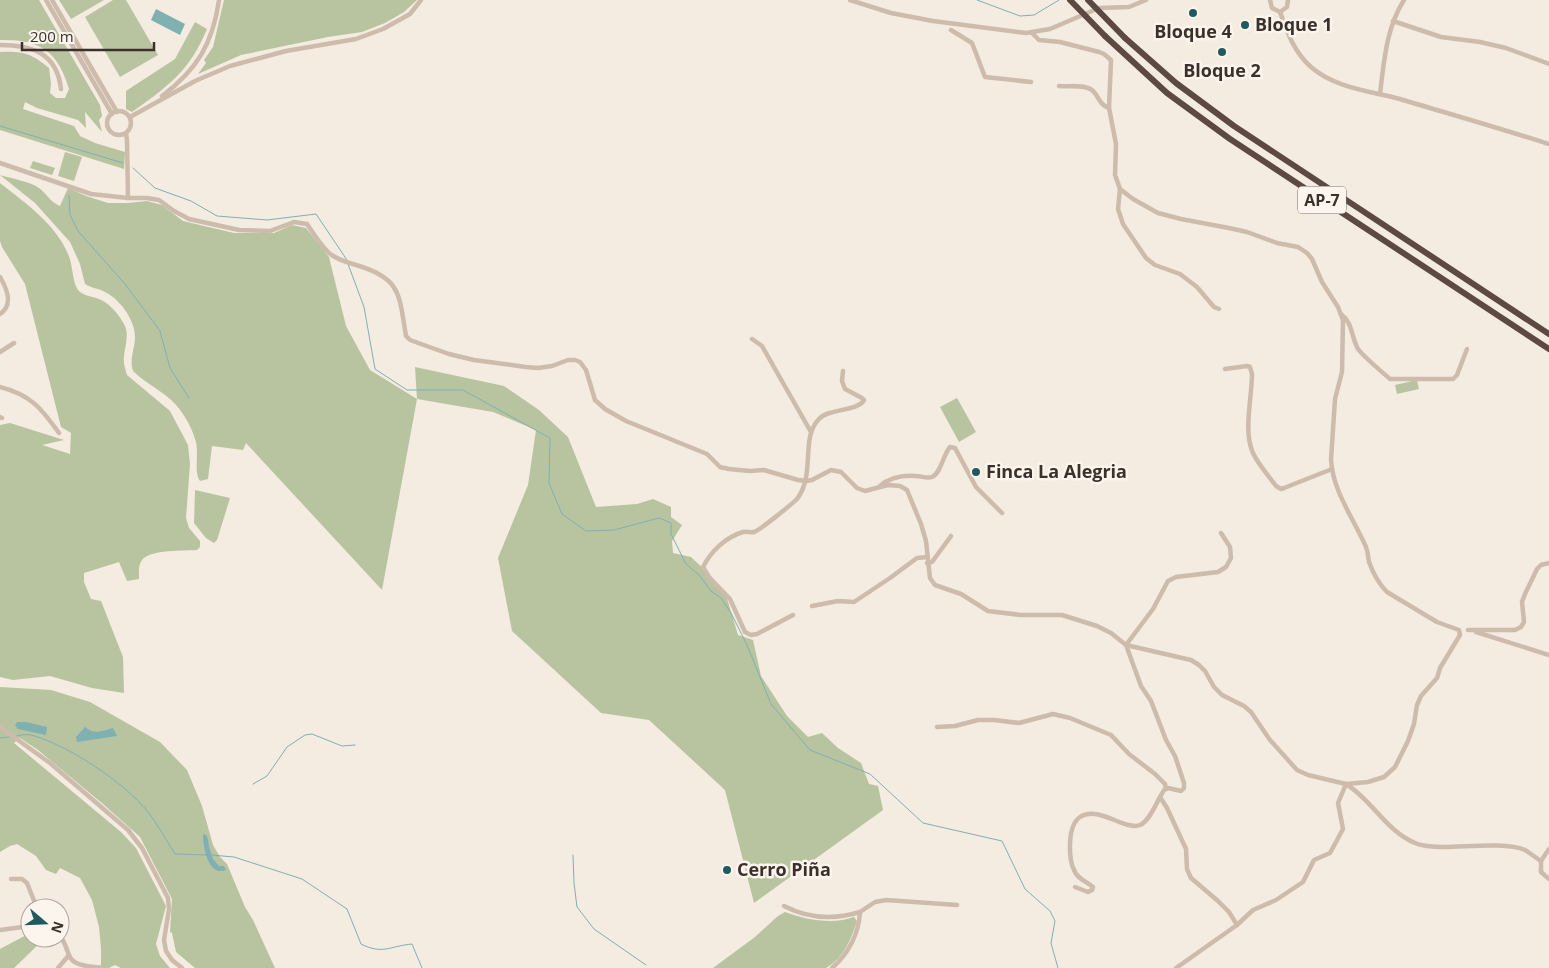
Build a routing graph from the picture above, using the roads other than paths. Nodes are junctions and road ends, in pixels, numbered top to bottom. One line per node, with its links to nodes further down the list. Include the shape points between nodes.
1 (46, 0): 24 (street)
2 (52, 0): 24 (street)
3 (219, 0): 22 (street, via 213,29 198,62 179,84)
4 (422, 0): 22 (street, via 410,14 383,29 356,39 286,51 230,66)
5 (850, 0): 15 (street, via 891,13 933,21)
6 (1070, 0): 41 (highway, AP-7, bridge, via 1167,93)
7 (1088, 0): 37 (highway, AP-7, bridge, via 1176,83 1234,126)
8 (1146, 0): 15 (street, via 1129,7 1100,8)
9 (1270, 0): 12 (street, via 1272,8)
10 (1288, 0): 12 (street, via 1287,7)
11 (1404, 0): 13 (street)
12 (1280, 12): 21 (street, via 1294,46 1312,68 1338,83)
13 (1393, 21): 17 (street, via 1441,37 1506,48); 21 (street)
14 (951, 30): 18 (street, via 972,43 985,77)
15 (1032, 33): 23 (street, via 1040,40 1060,42 1109,57 1112,65)
16 (0, 45): 20 (street, via 25,46 38,51 53,66)
17 (1549, 64)
18 (1031, 82)
19 (1059, 86): 23 (street, via 1090,89)
20 (61, 89)
21 (1380, 94): 27 (street)
22 (149, 106): 25 (street)
23 (1109, 108): 29 (street, via 1116,144 1115,175)
24 (114, 113): 25 (street, via 126,113); 26 (street, via 108,122 109,129 115,134)
25 (130, 117): 26 (street, via 131,127)
26 (126, 133): 30 (street)
27 (1549, 144)
28 (0, 163): 30 (street, via 91,194)
29 (1120, 189): 33 (street, via 1118,209 1123,224 1146,258 1180,274); 36 (street, via 1150,210 1167,216 1229,228 1302,249 1312,260)
30 (128, 198): 49 (street, via 159,200 189,220 239,230 270,230 294,222 307,224 328,252 339,260 373,270 391,282 400,300 406,336 410,340 449,354 517,366 538,368 576,360 586,370 595,400 626,421 707,454 720,467 764,470)
31 (0, 277): 34 (street, via 8,293)
32 (0, 304): 34 (street)
33 (1219, 309)
34 (6, 310): 35 (street)
35 (0, 314)
36 (1341, 314): 40 (street, via 1350,325 1360,351 1390,379 1453,379); 48 (street, via 1342,372 1336,399)
37 (1549, 334)
38 (752, 339): 46 (street, via 762,346)
39 (14, 343): 42 (street)
40 (1467, 348)
41 (1549, 349)
42 (0, 352)
43 (1225, 369): 48 (street, via 1250,367 1249,442 1276,486 1284,488)
44 (843, 371): 46 (street, via 845,389 864,400 819,418)
45 (0, 387): 47 (street, via 28,398)
46 (811, 432): 49 (street)
47 (59, 433)
48 (1332, 469): 58 (street, via 1381,586 1437,622)
49 (806, 481): 50 (street, via 832,470 841,472 857,488 865,491); 57 (street, via 795,500 757,530 738,534 716,548 703,567 730,599 745,632 750,635)
50 (879, 487): 51 (street, via 896,477 934,476 945,453 950,447 955,448 976,487); 54 (street, via 900,486 907,490 926,541)
51 (1002, 513)
52 (1221, 533): 60 (street, via 1230,547 1231,558 1226,567 1218,572 1176,577 1168,581 1153,609)
53 (951, 536): 54 (street, via 932,562)
54 (927, 560): 56 (street, via 917,558 854,602 838,601); 60 (street, via 930,578 935,585 961,594 988,611 1062,615 1097,626)
55 (1549, 564): 59 (street, via 1537,569 1525,594 1522,602 1524,622 1520,627 1515,630)
56 (812, 606)
57 (794, 615)
58 (1459, 630): 59 (street); 64 (street, via 1460,635 1437,678 1416,705 1414,724 1395,767 1384,777)
59 (1468, 630): 61 (street)
60 (1126, 645): 64 (street, via 1191,660 1199,665 1222,695 1251,712 1270,740 1297,770); 65 (street, via 1184,783 1180,792)
61 (1549, 655)
62 (0, 727): 83 (street, via 50,763 137,841 168,898 165,946)
63 (937, 727): 65 (street, via 978,720 1019,723 1053,714 1070,718 1111,735 1155,774)
64 (1346, 784): 68 (street, via 1357,790 1404,838 1417,844 1437,847 1509,846 1525,850); 76 (street, via 1338,803 1343,829 1330,853 1314,860 1303,882 1276,900 1253,910)
65 (1166, 789): 66 (street)
66 (1160, 797): 71 (street, via 1147,820 1136,826 1098,815 1079,818 1071,836 1072,864 1075,874 1093,887 1088,892); 76 (street, via 1186,849 1191,878 1218,901)
67 (1549, 848): 68 (street)
68 (1541, 861): 69 (street, via 1542,872)
69 (1549, 879)
70 (11, 880): 72 (street, via 27,882)
71 (1075, 887)
72 (33, 898)
73 (957, 905): 75 (street, via 880,900)
74 (784, 906): 75 (street, via 824,918)
75 (860, 912): 84 (street, via 852,943)
76 (1237, 924): 85 (street)
77 (20, 927): 78 (street)
78 (0, 930)
79 (66, 948): 80 (street)
80 (68, 955): 81 (street); 82 (street, via 78,964)
81 (58, 968)
82 (102, 968)
83 (182, 968)
84 (832, 968)
85 (1176, 968)

